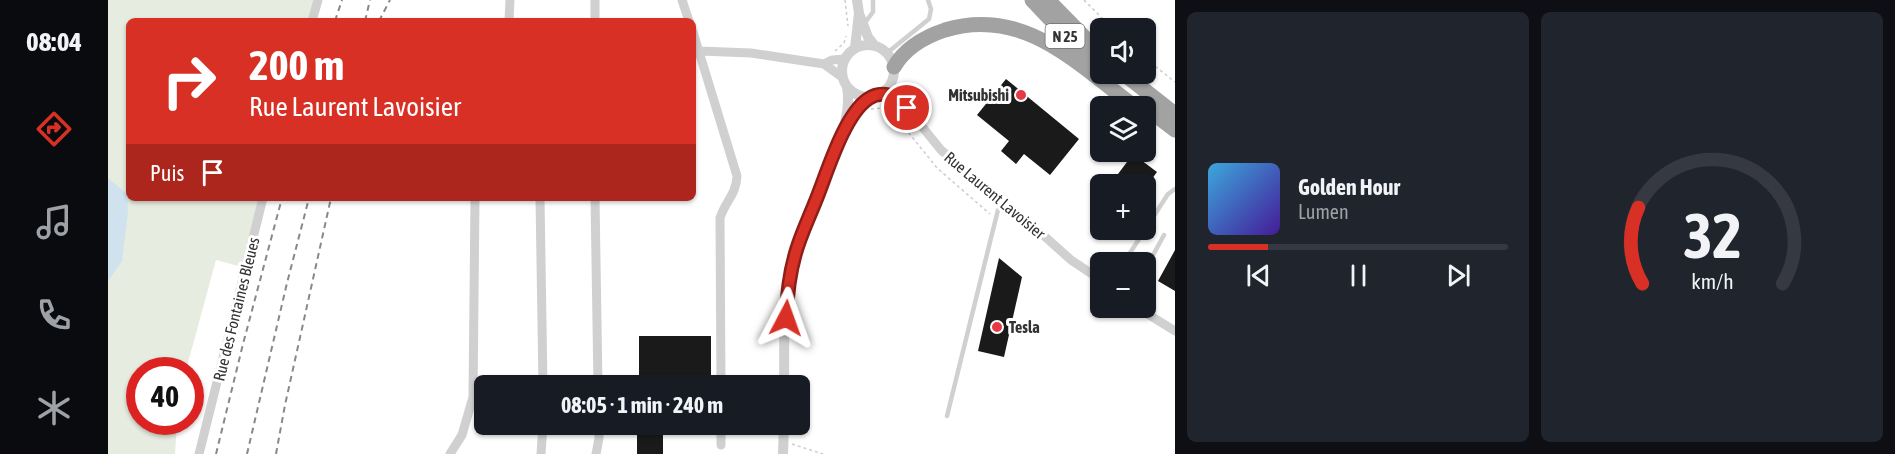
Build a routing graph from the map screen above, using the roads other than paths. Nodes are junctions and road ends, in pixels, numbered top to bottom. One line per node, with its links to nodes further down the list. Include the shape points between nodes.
1 (318, 0): 12 (street)
2 (510, 0): 13 (street)
3 (595, 0): 14 (street)
4 (682, 0): 15 (street)
5 (857, 0): 11 (street)
6 (873, 0): 16 (lane, via 873,12)
7 (928, 0): 25 (lane, via 932,9 929,19)
8 (1032, 0): 24 (highway, N 25)
9 (1048, 0): 19 (highway, N 25)
10 (1061, 0): 17 (highway)
11 (859, 13): 16 (street); 21 (street)
12 (313, 18)
13 (510, 18)
14 (595, 18)
15 (688, 18)
16 (864, 24): 20 (street)
17 (1090, 33)
18 (696, 40): 22 (street)
19 (1090, 43)
20 (875, 46): 21 (street); 25 (street)
21 (855, 48): 23 (street)
22 (700, 51): 26 (street, via 752,53); 56 (street, via 737,176 736,190 720,218)
23 (845, 59): 26 (street); 27 (street)
24 (1090, 59)
25 (890, 60): 28 (street); 32 (highway, via 935,34 963,25 1005,26 1047,41)
26 (824, 64): 27 (street)
27 (845, 82): 34 (street, via 860,97); 40 (street, via 848,114)
28 (891, 84): 31 (street); 35 (street, Rue Laurent Lavoisier)
29 (1117, 84): 33 (highway)
30 (1137, 84): 36 (highway)
31 (882, 94): 34 (street); 35 (street)
32 (1121, 96)
33 (1132, 96)
34 (869, 98): 40 (street)
35 (900, 98): 47 (street, Rue Laurent Lavoisier, via 941,150)
36 (1175, 114)
37 (1156, 115): 39 (highway)
38 (1156, 122): 41 (highway)
39 (1175, 130)
40 (841, 135): 57 (street, via 789,279)
41 (1175, 135)
42 (1175, 189): 48 (lane)
43 (262, 201): 64 (street, Rue des Fontaines Bleues)
44 (475, 201): 65 (street, via 473,397 462,435)
45 (540, 201): 54 (street)
46 (595, 201): 55 (street)
47 (1005, 203): 51 (street, Rue Laurent Lavoisier); 58 (lane, via 998,210)
48 (1156, 212)
49 (1164, 235): 50 (lane)
50 (1155, 252)
51 (1090, 273)
52 (1154, 318): 53 (street)
53 (1175, 331)
54 (543, 375)
55 (598, 375)
56 (721, 375)
57 (784, 375)
58 (947, 416)
59 (542, 435): 66 (street)
60 (599, 435): 67 (street)
61 (721, 435): 63 (street)
62 (783, 435): 68 (street)
63 (721, 445)
64 (199, 454)
65 (450, 454)
66 (541, 454)
67 (596, 454)
68 (783, 454)

